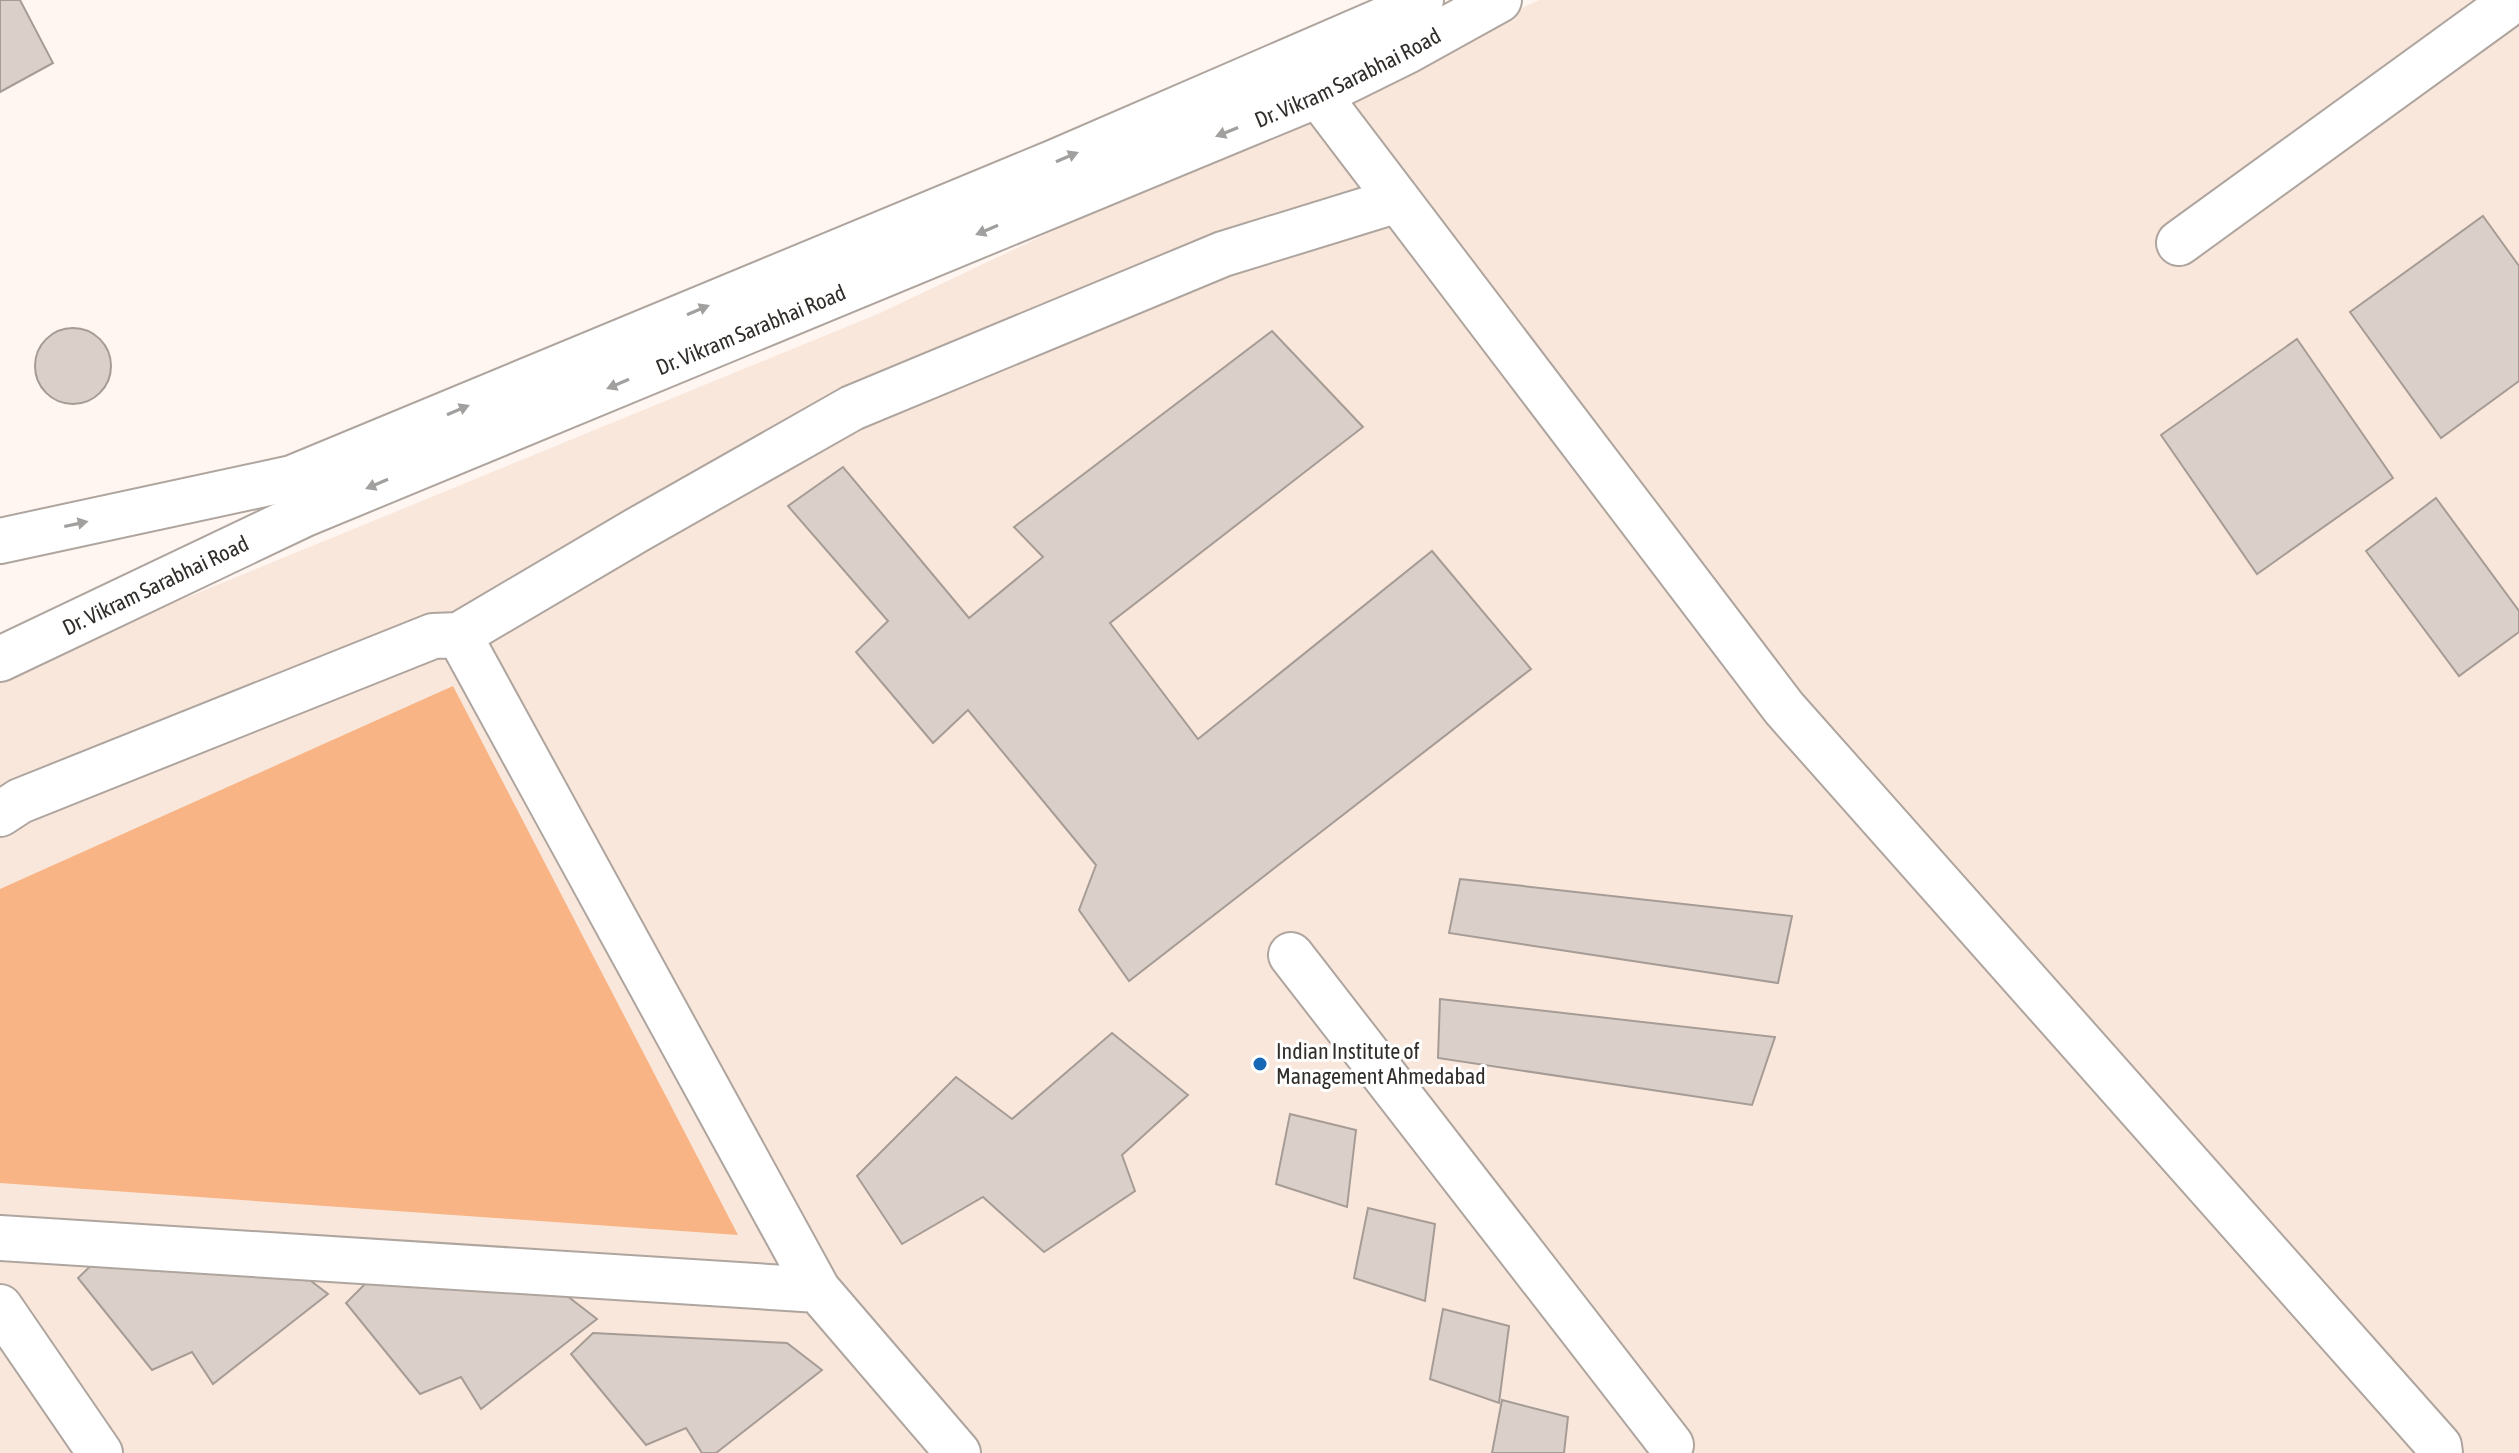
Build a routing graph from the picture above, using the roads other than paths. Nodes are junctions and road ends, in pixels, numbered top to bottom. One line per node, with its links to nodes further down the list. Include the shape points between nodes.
1 (1421, 0): 4 (main road, Dr. Vikram Sarabhai Road)
2 (1499, 0): 5 (main road, Dr. Vikram Sarabhai Road)
3 (2506, 13): 7 (main road)
4 (1298, 57): 5 (main road); 8 (main road, Dr. Vikram Sarabhai Road, one-way to 4, via 292,478)
5 (1318, 95): 6 (main road); 10 (main road, Dr. Vikram Sarabhai Road, one-way to 10, via 305,514)
6 (1398, 200): 9 (main road, via 1223,254 852,408); 19 (main road, via 1784,708 2429,1434)
7 (2179, 243)
8 (0, 541)
9 (459, 635): 11 (main road, via 433,636 20,801); 14 (main road)
10 (0, 659)
11 (0, 814)
12 (1291, 955): 16 (main road)
13 (0, 1238): 14 (main road)
14 (818, 1290): 18 (main road)
15 (0, 1307): 17 (main road)
16 (1667, 1450)
17 (100, 1453)
18 (958, 1453)
19 (2440, 1453)

